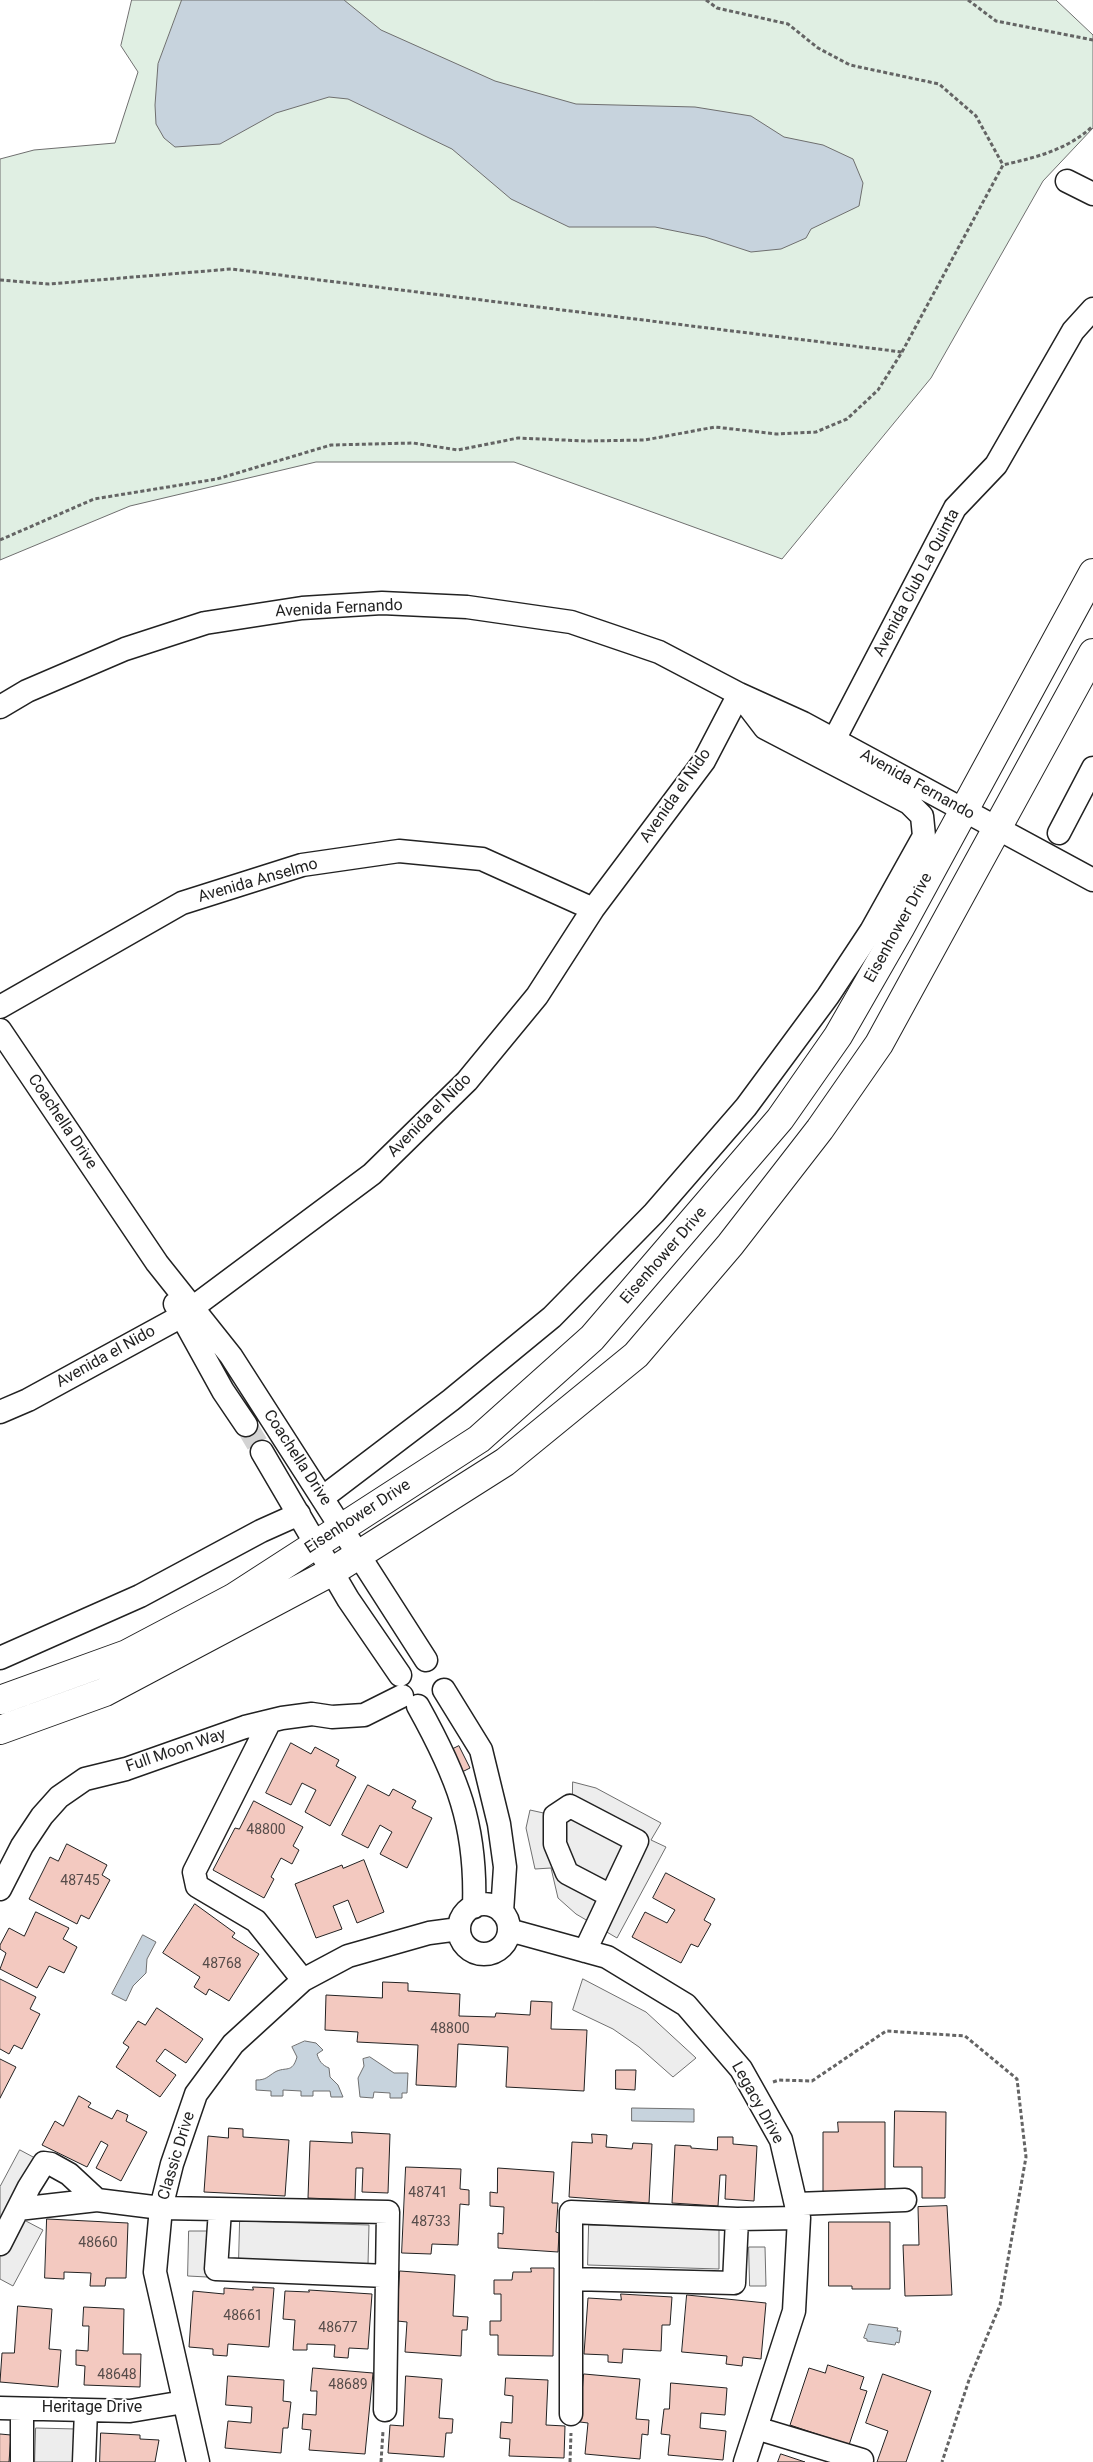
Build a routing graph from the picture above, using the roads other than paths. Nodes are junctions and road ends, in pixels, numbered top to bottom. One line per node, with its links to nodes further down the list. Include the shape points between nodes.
1 (1068, 181): 2 (street)
2 (1093, 194)
3 (1093, 309): 8 (street, Avenida Club La Quinta, via 1073,331 996,464 955,508)
4 (1093, 573): 10 (main road, Eisenhower Drive)
5 (1093, 653): 11 (main road, Eisenhower Drive)
6 (739, 694): 7 (street, Avenida Fernando, via 659,652 571,622 467,607 382,603 302,608 205,623 125,649 26,691); 8 (street, Avenida Fernando); 13 (street, Avenida Fernando, via 765,728 909,803 922,816); 15 (street, Avenida el Nido, via 704,761)
7 (0, 707)
8 (834, 740): 10 (street, Avenida Fernando)
9 (1093, 768): 12 (street)
10 (964, 812): 11 (street, Avenida Fernando); 26 (main road, Eisenhower Drive, via 838,1036 780,1119 664,1256 592,1338 479,1439)
11 (998, 828): 14 (street, Avenida Fernando); 28 (main road, Eisenhower Drive, via 874,1051 820,1130 730,1245 636,1355 505,1462)
12 (1059, 833)
13 (924, 836): 24 (street, Eisenhower Drive, via 871,931 828,996 746,1107 654,1213 552,1317 451,1400)
14 (1093, 880)
15 (593, 909): 16 (street, Avenida Anselmo, via 482,859 399,851 302,865 182,903); 18 (street, Avenida el Nido, via 537,996 467,1080 372,1174)
16 (0, 1007)
17 (0, 1030): 18 (street, Coachella Drive)
18 (186, 1312): 19 (street, Coachella Drive, via 232,1356); 20 (street, Coachella Drive); 21 (street, Avenida el Nido, via 28,1400)
19 (251, 1386): 20 (street); 24 (street, Coachella Drive)
20 (230, 1400): 22 (street, Coachella Drive)
21 (0, 1412)
22 (246, 1426)
23 (262, 1452): 25 (street, Coachella Drive)
24 (322, 1498): 26 (street, Coachella Drive)
25 (299, 1514): 27 (street, Coachella Drive); 30 (street, via 261,1530 140,1596)
26 (342, 1528): 27 (main road, Eisenhower Drive); 28 (street, Coachella Drive)
27 (316, 1544): 29 (street, Coachella Drive); 34 (main road, Eisenhower Drive, via 233,1598 127,1654)
28 (358, 1555): 29 (main road, Eisenhower Drive); 31 (street, Coachella Drive)
29 (333, 1571): 33 (street, Coachella Drive); 36 (main road, Eisenhower Drive, via 105,1692)
30 (0, 1658)
31 (426, 1660): 32 (street, Coachella Drive, via 441,1671); 33 (street, via 407,1664)
32 (444, 1690): 33 (street, via 431,1704); 37 (street, Coachella Drive, via 481,1750)
33 (407, 1692): 35 (street, Full Moon Way, via 364,1714 332,1717 312,1714); 38 (street, Coachella Drive, via 445,1754)
34 (0, 1700)
35 (270, 1721): 39 (street, Full Moon Way, via 244,1727 126,1769 85,1779 59,1797 42,1816 22,1846); 45 (street, via 194,1872 197,1886 256,1920)
36 (0, 1730)
37 (491, 1790): 38 (street); 42 (street, Coachella Drive, via 505,1867)
38 (462, 1800): 41 (street, Coachella Drive, via 475,1875)
39 (0, 1890)
40 (611, 1896): 44 (street)
41 (474, 1906): 42 (street, via 488,1904); 43 (street, via 463,1916)
42 (505, 1921): 43 (street, Coachella Drive, via 503,1946 488,1954 479,1954 465,1945); 44 (street, Legacy Drive)
43 (459, 1929): 45 (street, Classic Drive, via 429,1933 348,1956)
44 (585, 1951): 51 (street, Legacy Drive, via 607,1957 686,2005 741,2069 781,2140)
45 (304, 1980): 48 (street, Classic Drive, via 233,2044 196,2094)
46 (97, 2200): 48 (street); 49 (street); 49 (street, via 69,2174 44,2163)
47 (905, 2200): 51 (street)
48 (161, 2208): 50 (street); 56 (street, Classic Drive, via 155,2272)
49 (18, 2209): 53 (street)
50 (220, 2210): 54 (street, via 216,2269); 54 (street, via 388,2212)
51 (798, 2211): 52 (street); 61 (street, Legacy Drive, via 794,2311)
52 (737, 2219): 55 (street, via 734,2283); 55 (street, via 571,2212)
53 (0, 2244)
54 (387, 2276): 59 (street)
55 (571, 2279): 60 (street)
56 (184, 2402): 58 (street, Heritage Drive, via 130,2411); 65 (street, Classic Drive)
57 (11, 2408): 58 (street, Heritage Drive); 63 (street)
58 (86, 2410): 64 (street)
59 (385, 2410)
60 (571, 2414)
61 (756, 2428): 62 (street); 66 (street, Legacy Drive)
62 (862, 2460)
63 (22, 2462)
64 (84, 2462)
65 (198, 2462)
66 (745, 2462)

